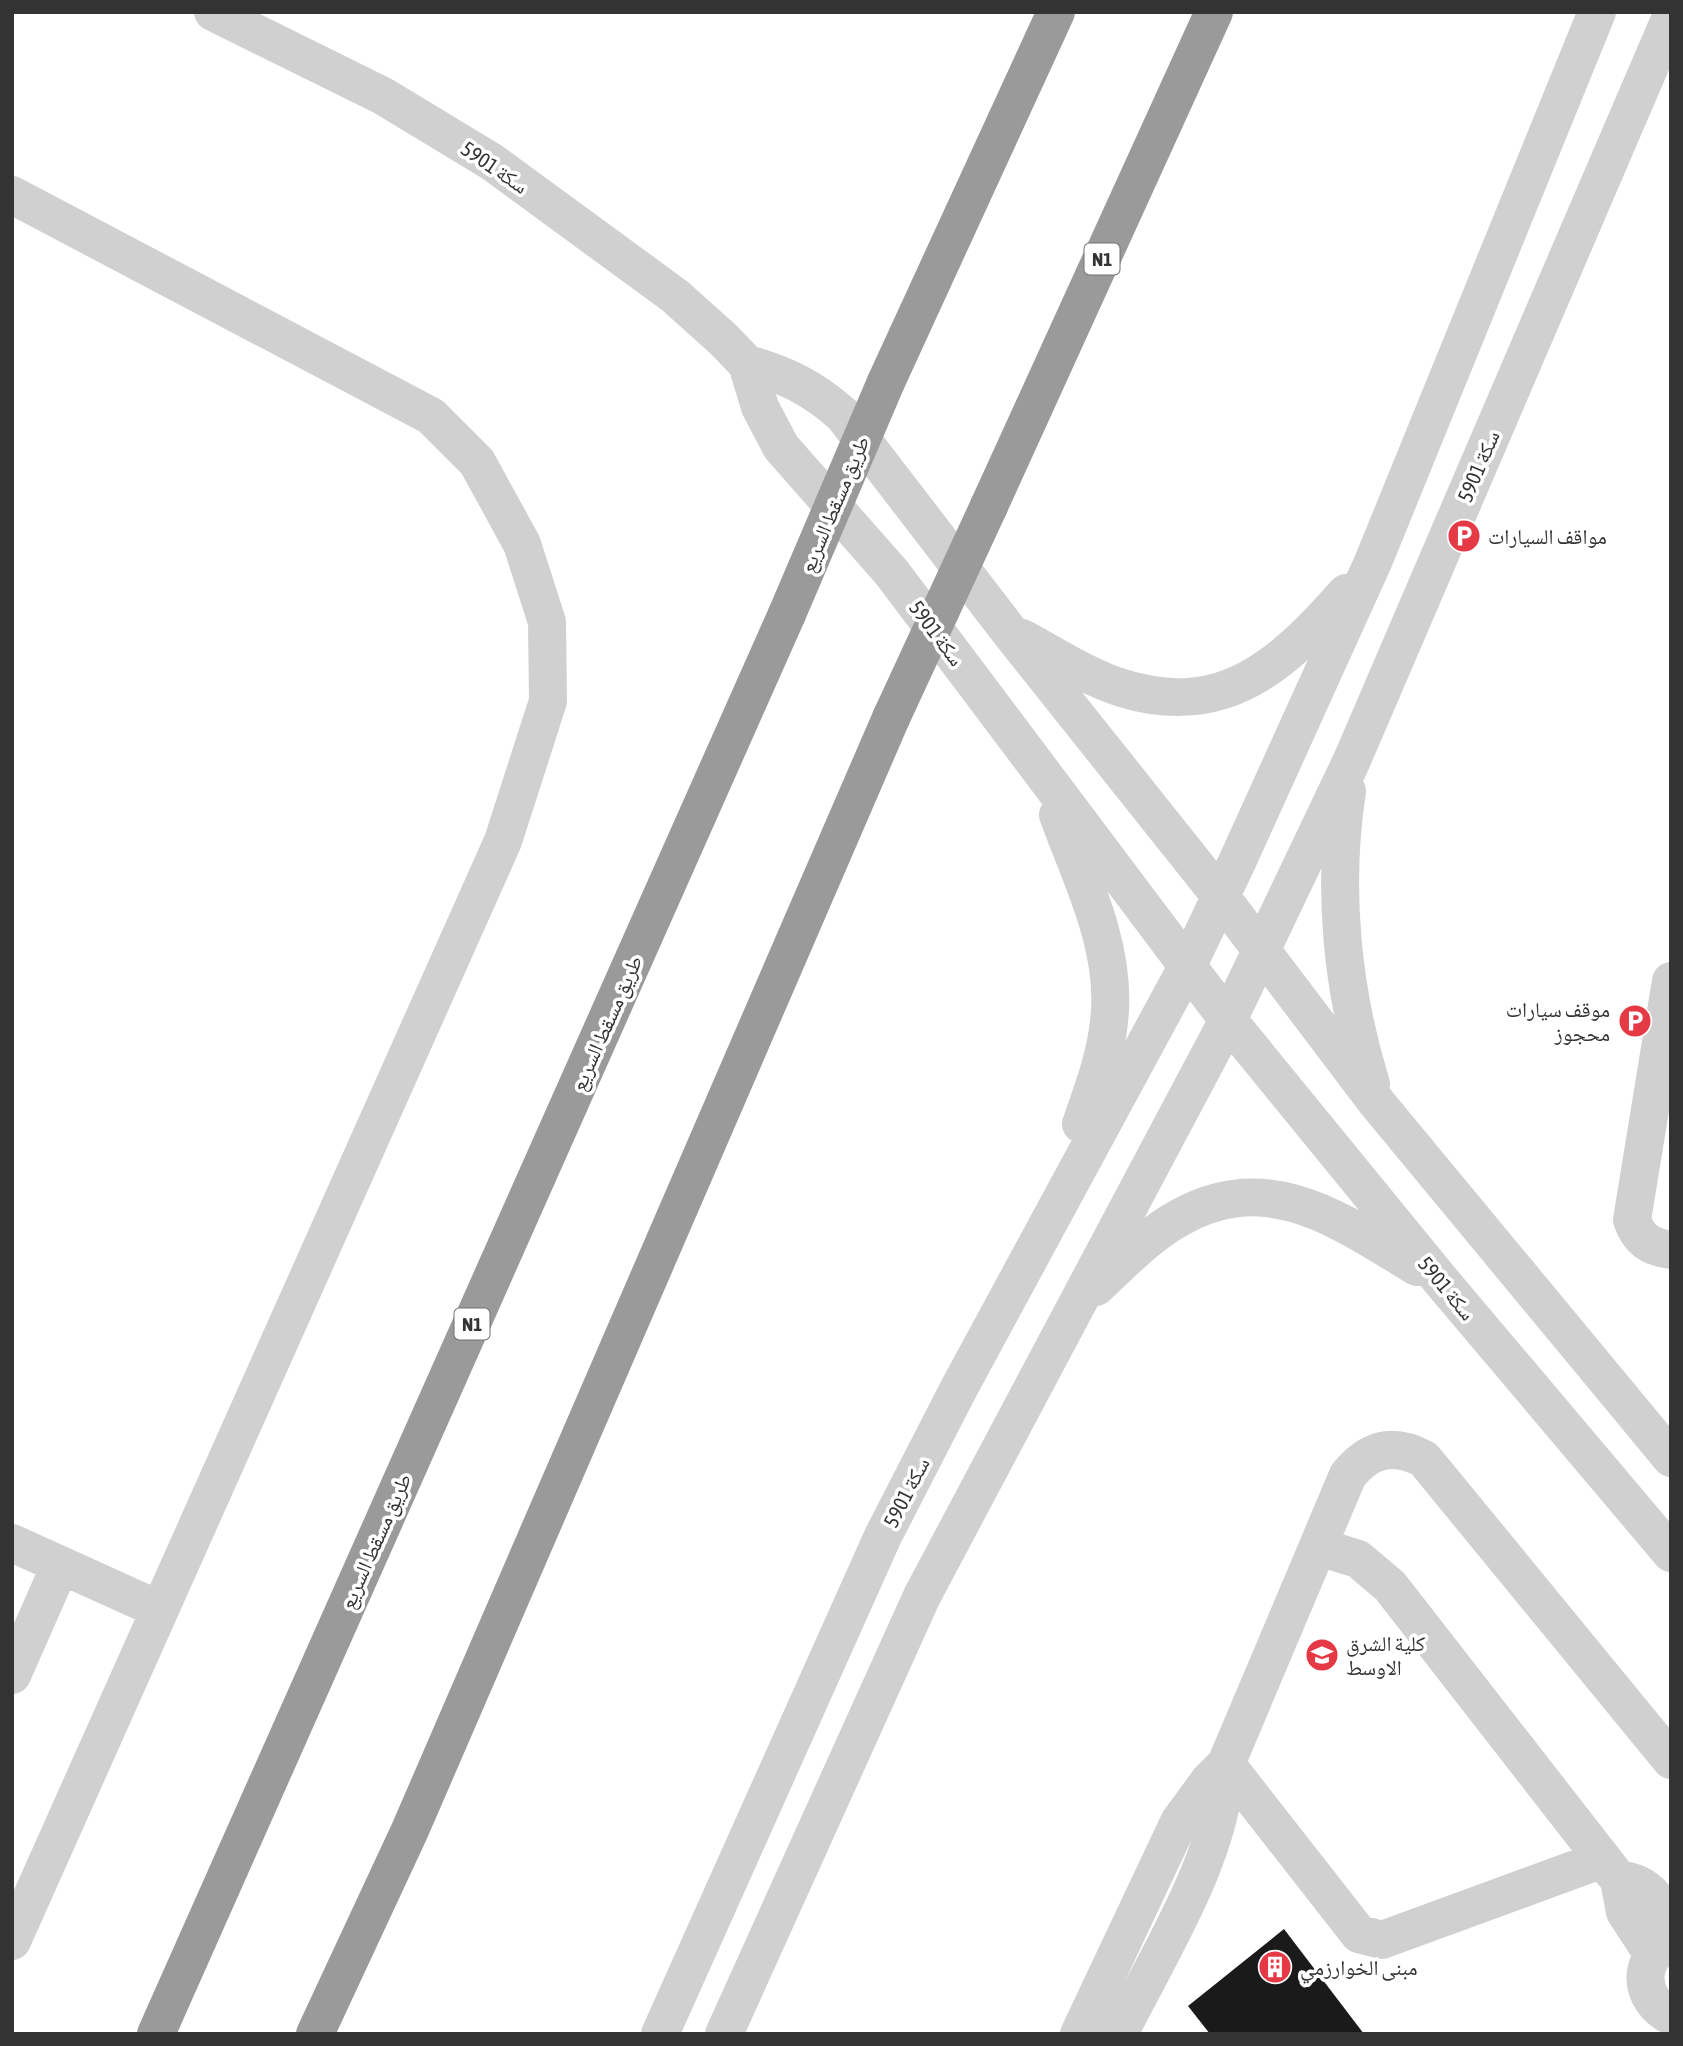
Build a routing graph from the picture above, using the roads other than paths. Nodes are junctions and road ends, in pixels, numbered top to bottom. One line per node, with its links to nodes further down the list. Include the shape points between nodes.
1 (214, 12): 7 (street, سكة 5901, via 383,96 492,162 675,296)
2 (1056, 12): 36 (highway, طريق مسقط السريع / N1, bridge, via 886,382 788,614)
3 (1214, 12): 37 (highway, N1, bridge, via 891,718 410,1830)
4 (1597, 12): 8 (street, سكة 5901)
5 (1671, 16): 10 (street, سكة 5901)
6 (12, 195): 27 (street, via 431,416 477,463 522,544 547,622 548,701 503,841)
7 (747, 364): 9 (street, سكة 5901, via 789,378 843,415); 11 (street, سكة 5901, via 760,407 782,447 892,573)
8 (1373, 562): 9 (street, via 1303,642 1278,663 1219,691 1186,696 1122,688); 12 (street, سكة 5901)
9 (1009, 631): 12 (street, سكة 5901)
10 (1352, 760): 13 (street, سكة 5901); 17 (street, via 1340,908 1352,1008)
11 (1042, 774): 14 (street, سكة 5901); 18 (street, via 1097,918 1105,948 1110,1009 1099,1070)
12 (1221, 897): 13 (street, سكة 5901); 14 (street, سكة 5901)
13 (1261, 951): 16 (street, سكة 5901); 17 (street, سكة 5901)
14 (1187, 967): 16 (street, سكة 5901); 18 (street, سكة 5901)
15 (1671, 981): 19 (street, via 1632,1220 1643,1240)
16 (1228, 1020): 20 (street, سكة 5901); 21 (street, سكة 5901)
17 (1377, 1103): 22 (street, سكة 5901)
18 (1052, 1215): 38 (street, سكة 5901, via 883,1536)
19 (1671, 1250)
20 (1441, 1282): 21 (street, via 1321,1210 1264,1197 1206,1206 1179,1218); 25 (street, سكة 5901)
21 (1076, 1304): 39 (street, سكة 5901, via 916,1608)
22 (1671, 1458)
23 (12, 1543): 26 (street)
24 (1319, 1547): 29 (street, via 1348,1475 1359,1461 1391,1448 1424,1460); 30 (street); 31 (street, via 1358,1559 1390,1586)
25 (1671, 1553)
26 (60, 1566): 27 (street); 28 (street)
27 (160, 1611): 33 (street)
28 (12, 1675)
29 (1671, 1760)
30 (1226, 1764): 31 (street, via 1359,1934 1370,1939 1382,1940); 40 (street, via 1179,1822); 41 (street, via 1222,1810 1209,1854)
31 (1611, 1869): 32 (street); 34 (street, via 1625,1912)
32 (1665, 1899)
33 (12, 1941)
34 (1662, 1949): 35 (street, via 1644,1978 1651,2002)
35 (1671, 2016)
36 (156, 2034)
37 (315, 2034)
38 (660, 2034)
39 (724, 2034)
40 (1079, 2034)
41 (1119, 2034)

